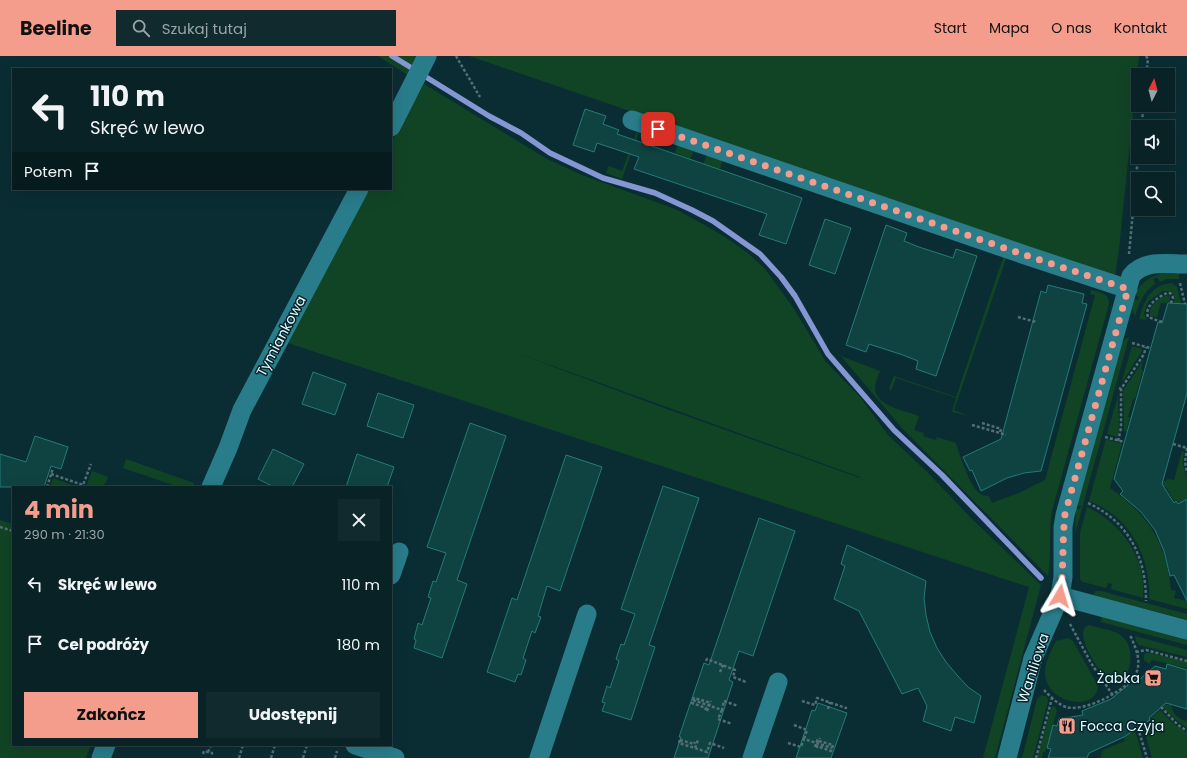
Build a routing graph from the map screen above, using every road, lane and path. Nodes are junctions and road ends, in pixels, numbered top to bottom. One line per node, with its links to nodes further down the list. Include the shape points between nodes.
1 (427, 56): 7 (street)
2 (456, 56): 5 (path)
3 (1146, 56): 4 (path)
4 (1147, 68)
5 (480, 97)
6 (632, 120): 11 (street, via 1028,256)
7 (392, 125)
8 (1137, 164): 11 (path, via 1128,258)
9 (358, 190): 36 (street, Tymiankowa, via 242,410)
10 (1187, 264): 11 (street, via 1155,264 1143,267)
11 (1132, 279): 43 (street, Waniliowa, via 1065,514)
12 (1180, 282): 14 (path)
13 (1170, 303): 17 (path, via 1173,296 1167,293 1149,307 1148,317)
14 (1185, 304)
15 (1018, 317): 16 (path)
16 (1036, 322)
17 (1162, 322)
18 (1136, 344): 19 (path)
19 (1146, 347): 20 (path); 22 (path)
20 (1150, 348)
21 (1118, 388): 22 (path)
22 (1121, 389): 28 (path, via 1121,428)
23 (982, 423): 25 (path, via 1001,429)
24 (972, 425): 25 (path)
25 (1000, 433): 26 (path)
26 (1006, 435)
27 (1104, 436): 28 (path)
28 (1118, 441): 29 (path)
29 (1124, 442)
30 (1173, 444): 31 (path)
31 (1187, 448): 34 (path)
32 (91, 464): 35 (path, via 83,485)
33 (53, 468): 35 (path)
34 (1187, 473)
35 (51, 474): 37 (path)
36 (213, 482)
37 (47, 486)
38 (1086, 502): 44 (path, via 1114,520 1136,548 1145,575)
39 (0, 527): 40 (path)
40 (12, 531)
41 (399, 552): 42 (street)
42 (392, 572)
43 (1060, 596): 47 (street); 91 (street, Waniliowa, via 1033,658)
44 (1146, 601)
45 (587, 614): 89 (street)
46 (1070, 624): 55 (path)
47 (1187, 630)
48 (1129, 632): 49 (path)
49 (1136, 652): 50 (path, via 1146,650); 55 (path, via 1138,666 1135,674)
50 (1187, 661)
51 (723, 665): 51 (path, via 707,660 706,661 720,666 720,670); 52 (path, via 735,670 733,677)
52 (746, 682)
53 (778, 682): 90 (street)
54 (1039, 686): 56 (path)
55 (1113, 696): 56 (path, via 1078,708 1066,707)
56 (1052, 698): 92 (path)
57 (693, 700): 60 (path); 60 (path, via 710,700); 60 (path, via 692,703 706,708 706,711)
58 (802, 701): 59 (path, via 815,706 817,698)
59 (830, 702): 59 (path, via 846,708 846,709 832,704 829,708)
60 (709, 706): 63 (path)
61 (738, 706): 63 (path, via 724,701)
62 (1161, 707): 67 (path, via 1178,725)
63 (722, 710): 64 (path, via 718,719)
64 (732, 724)
65 (794, 725): 68 (path, via 807,730)
66 (1138, 728): 93 (path)
67 (1187, 730)
68 (804, 739): 69 (path, via 801,748); 70 (path)
69 (788, 743)
70 (817, 743): 79 (path); 79 (path, via 816,748 818,746 831,751); 79 (path, via 819,738 819,741 833,746)
71 (106, 746): 83 (street)
72 (210, 746): 80 (path)
73 (243, 746): 84 (path)
74 (275, 746): 85 (path)
75 (307, 746): 86 (path)
76 (346, 748): 87 (path); 88 (street)
77 (695, 748): 77 (path, via 679,742 680,740 694,744 696,741); 78 (path, via 708,752 710,743)
78 (724, 748)
79 (832, 748)
80 (208, 752): 81 (path, via 204,751); 82 (path, via 212,753)
81 (203, 754)
82 (211, 756)
83 (101, 758)
84 (239, 758)
85 (271, 758)
86 (303, 758)
87 (335, 758)
88 (395, 758)
89 (539, 758)
90 (752, 758)
91 (1006, 758)
92 (1036, 758)
93 (1147, 758)

